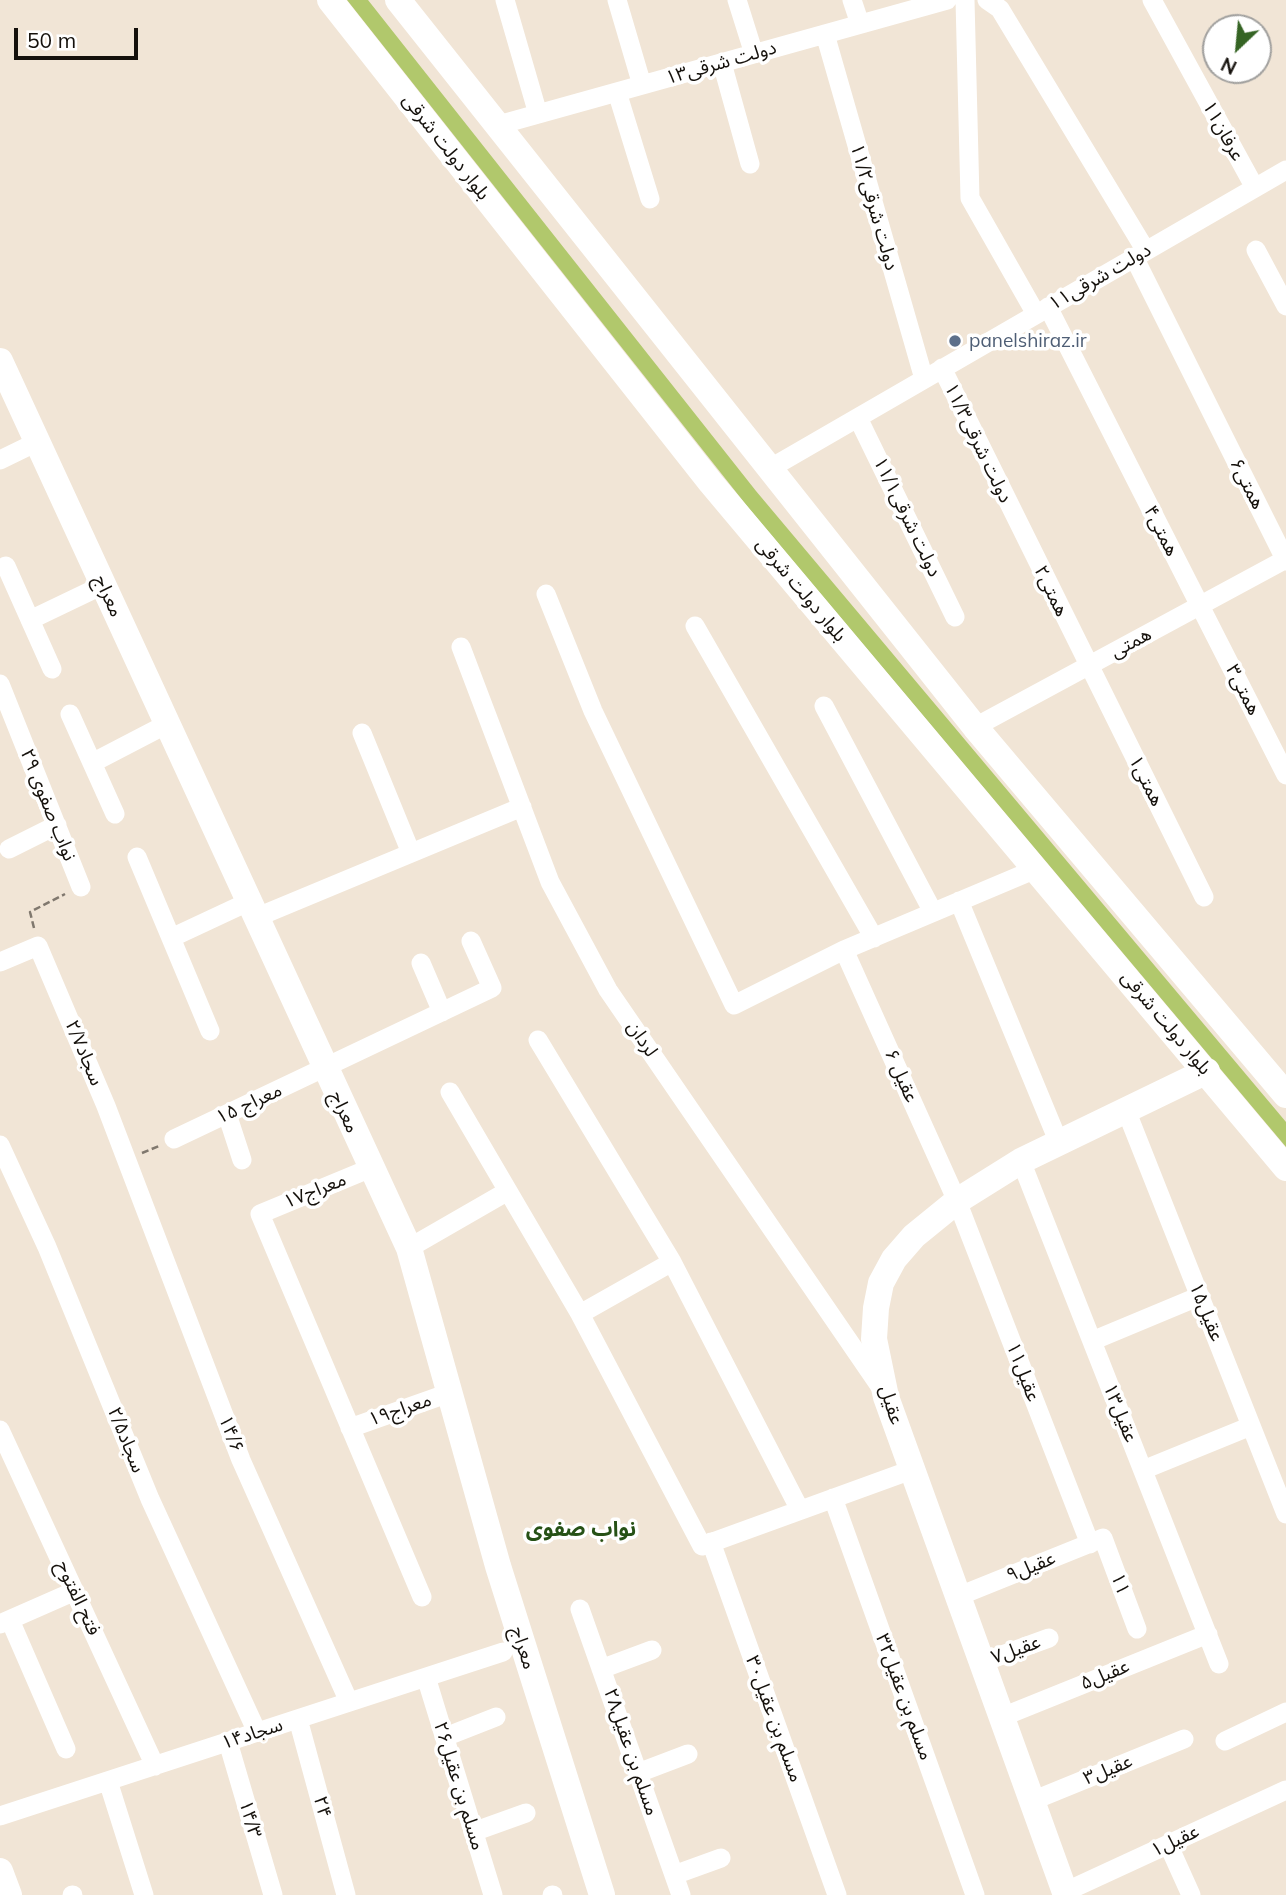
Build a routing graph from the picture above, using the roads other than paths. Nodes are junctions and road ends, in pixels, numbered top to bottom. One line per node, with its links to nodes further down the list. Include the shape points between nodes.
1 (330, 0): 61 (main road, بلوار دولت شرقی, via 711,483)
2 (398, 0): 18 (main road)
3 (506, 0): 17 (street)
4 (617, 0): 15 (street)
5 (737, 0): 13 (street)
6 (852, 0): 11 (street)
7 (947, 0): 11 (street, ۱۳دولت شرقی)
8 (965, 0): 26 (street, ۴همتی, via 970,198)
9 (987, 0): 24 (street, ۶همتی, via 1000,9)
10 (1152, 0): 21 (street, ۱۱عرفان)
11 (860, 24): 12 (street, ۱۳دولت شرقی)
12 (825, 34): 13 (street, ۱۳دولت شرقی); 29 (street, ۱۱/۲دولت شرقی)
13 (754, 54): 14 (street, ۱۳دولت شرقی)
14 (722, 63): 15 (street, ۱۳دولت شرقی); 19 (street)
15 (642, 85): 16 (street, ۱۳دولت شرقی)
16 (617, 92): 17 (street, ۱۳دولت شرقی); 22 (street)
17 (538, 114): 18 (street, ۱۳دولت شرقی)
18 (495, 126): 33 (main road)
19 (750, 164)
20 (1286, 170): 21 (street, ۱۱دولت شرقی)
21 (1255, 188): 24 (street, ۱۱دولت شرقی)
22 (650, 199)
23 (1256, 250): 25 (street)
24 (1140, 254): 26 (street, ۱۱دولت شرقی); 35 (street, ۶همتی, via 1209,408)
25 (1286, 306)
26 (1042, 311): 28 (street, ۱۱دولت شرقی); 39 (street, ۴همتی, via 1124,456)
27 (0, 360): 31 (main road, معراج)
28 (942, 368): 29 (street, ۱۱دولت شرقی); 34 (street, ۱۱/۳دولت شرقی)
29 (924, 379): 30 (street, ۱۱دولت شرقی)
30 (858, 418): 33 (street, ۱۱دولت شرقی); 40 (street, ۱۱/۱دولت شرقی)
31 (37, 442): 32 (street); 37 (main road, معراج)
32 (0, 460)
33 (769, 469): 51 (main road)
34 (1014, 517): 44 (street, ۲همتی)
35 (1286, 560): 39 (street, همتی)
36 (6, 566): 41 (street)
37 (103, 585): 41 (street); 50 (main road, معراج)
38 (546, 594): 70 (street, via 593,711 734,1005)
39 (1199, 606): 44 (street, همتی); 54 (street, ۳همتی)
40 (955, 617)
41 (30, 620): 45 (street)
42 (695, 626): 68 (street)
43 (461, 647): 55 (street, لردان)
44 (1087, 666): 51 (street, همتی); 63 (street, ۱همتی)
45 (52, 669)
46 (0, 684): 49 (street, نواب صفوی ۲۹)
47 (824, 706): 66 (street)
48 (70, 714): 53 (street)
49 (7, 721): 57 (street, نواب صفوی ۲۹)
50 (167, 724): 53 (street); 65 (main road, معراج)
51 (975, 727): 79 (main road)
52 (362, 733): 59 (street)
53 (92, 763): 56 (street)
54 (1286, 775)
55 (522, 807): 59 (street); 98 (street, لردان, via 550,882 608,990)
56 (115, 814)
57 (57, 825): 58 (street); 62 (street, نواب صفوی ۲۹)
58 (9, 849)
59 (411, 853): 65 (street)
60 (137, 857): 67 (street)
61 (1036, 869): 64 (street); 77 (main road, بلوار دولت شرقی)
62 (81, 887)
63 (1204, 897)
64 (959, 901): 66 (street); 83 (street)
65 (252, 910): 67 (street); 76 (main road, معراج)
66 (933, 912): 68 (street)
67 (171, 938): 74 (street)
68 (874, 938): 70 (street)
69 (471, 941): 73 (street, معراج ۱۵, via 492,988)
70 (844, 950): 91 (street, عقیل ۶)
71 (0, 962): 85 (street, سجاد۲/۷, via 38,946)
72 (421, 963): 73 (street)
73 (442, 1012): 76 (street, معراج ۱۵)
74 (210, 1031)
75 (538, 1040): 93 (street)
76 (324, 1070): 81 (street, معراج ۱۵); 88 (main road, معراج)
77 (1207, 1071): 80 (main road, عقیل); 89 (main road, بلوار دولت شرقی)
78 (450, 1093): 90 (street)
79 (1286, 1095)
80 (1126, 1110): 83 (main road, عقیل); 94 (street, عقیل۱۵)
81 (227, 1114): 82 (street, معراج ۱۵); 86 (street)
82 (174, 1139)
83 (1059, 1143): 87 (main road, عقیل)
84 (0, 1144): 128 (street, ۲/۵سجاد, via 150,1499)
85 (127, 1160): 123 (street, ۱۴/۶, via 241,1460)
86 (242, 1160)
87 (1021, 1161): 91 (main road, عقیل); 96 (street, عقیل۱۳)
88 (371, 1168): 92 (main road, معراج); 100 (street, معراج۱۷, via 260,1214)
89 (1286, 1168)
90 (508, 1191): 92 (street); 95 (street)
91 (957, 1201): 98 (main road, عقیل, via 914,1236 881,1283 874,1339); 107 (street, عقیل۱۱)
92 (409, 1248): 97 (main road, معراج)
93 (672, 1262): 95 (street); 105 (street)
94 (1200, 1296): 96 (street); 99 (street, عقیل۱۵)
95 (580, 1314): 108 (street, via 702,1546)
96 (1092, 1341): 103 (street, عقیل۱۳)
97 (449, 1393): 100 (street, معراج۱۹); 153 (main road, معراج)
98 (886, 1396): 102 (main road, عقیل)
99 (1251, 1426): 103 (street); 106 (street, عقیل۱۵)
100 (350, 1428): 111 (street)
101 (0, 1430): 109 (street, فتح الفتوح)
102 (914, 1469): 104 (street); 110 (main road, عقیل)
103 (1143, 1470): 115 (street, عقیل۱۳)
104 (834, 1498): 105 (street); 156 (street, مسلم بن عقیل۳۲)
105 (800, 1510): 108 (street)
106 (1286, 1514)
107 (1096, 1541): 110 (street, عقیل۹); 114 (street, ۱۱)
108 (711, 1542): 155 (street, مسلم بن عقیل۳۰)
109 (75, 1591): 113 (street); 135 (street, فتح الفتوح)
110 (959, 1596): 119 (main road, عقیل)
111 (422, 1597)
112 (580, 1609): 121 (street, مسلم بن عقیل۲۸)
113 (5, 1622): 133 (street)
114 (1137, 1629)
115 (1208, 1634): 120 (street, عقیل۱۳); 126 (street, عقیل۵)
116 (1049, 1638): 119 (street, عقیل۷)
117 (652, 1650): 121 (street)
118 (503, 1652): 122 (street, ۱۴سجاد)
119 (983, 1662): 126 (main road, عقیل)
120 (1219, 1664)
121 (601, 1669): 136 (street, مسلم بن عقیل۲۸)
122 (426, 1677): 123 (street, ۱۴سجاد); 129 (street, مسلم بن عقیل۲۶)
123 (349, 1702): 127 (street, ۱۴سجاد)
124 (1286, 1713): 131 (street)
125 (496, 1717): 129 (street)
126 (1002, 1717): 139 (main road, عقیل)
127 (298, 1719): 128 (street, ۱۴سجاد); 151 (street, ۲۴)
128 (257, 1732): 132 (street, ۱۴سجاد)
129 (445, 1737): 142 (street, مسلم بن عقیل۲۶)
130 (1184, 1739): 139 (street, عقیل۳)
131 (1225, 1741)
132 (228, 1742): 135 (street, ۱۴سجاد); 150 (street, ۱۴/۳)
133 (66, 1749)
134 (688, 1754): 136 (street)
135 (155, 1766): 137 (street, ۱۴سجاد)
136 (638, 1773): 146 (street, مسلم بن عقیل۲۸)
137 (108, 1781): 141 (street, ۱۴سجاد); 149 (street)
138 (1286, 1790): 143 (street, عقیل۱)
139 (1032, 1801): 147 (main road, عقیل)
140 (526, 1813): 142 (street)
141 (0, 1816)
142 (473, 1832): 152 (street, مسلم بن عقیل۲۶)
143 (1168, 1844): 147 (street, عقیل۱); 157 (street)
144 (721, 1858): 146 (street)
145 (0, 1871): 148 (main road)
146 (674, 1875): 154 (street, مسلم بن عقیل۲۸)
147 (1065, 1894)
148 (9, 1895)
149 (144, 1895)
150 (273, 1895)
151 (346, 1895)
152 (493, 1895)
153 (601, 1895)
154 (681, 1895)
155 (836, 1895)
156 (975, 1895)
157 (1191, 1895)

